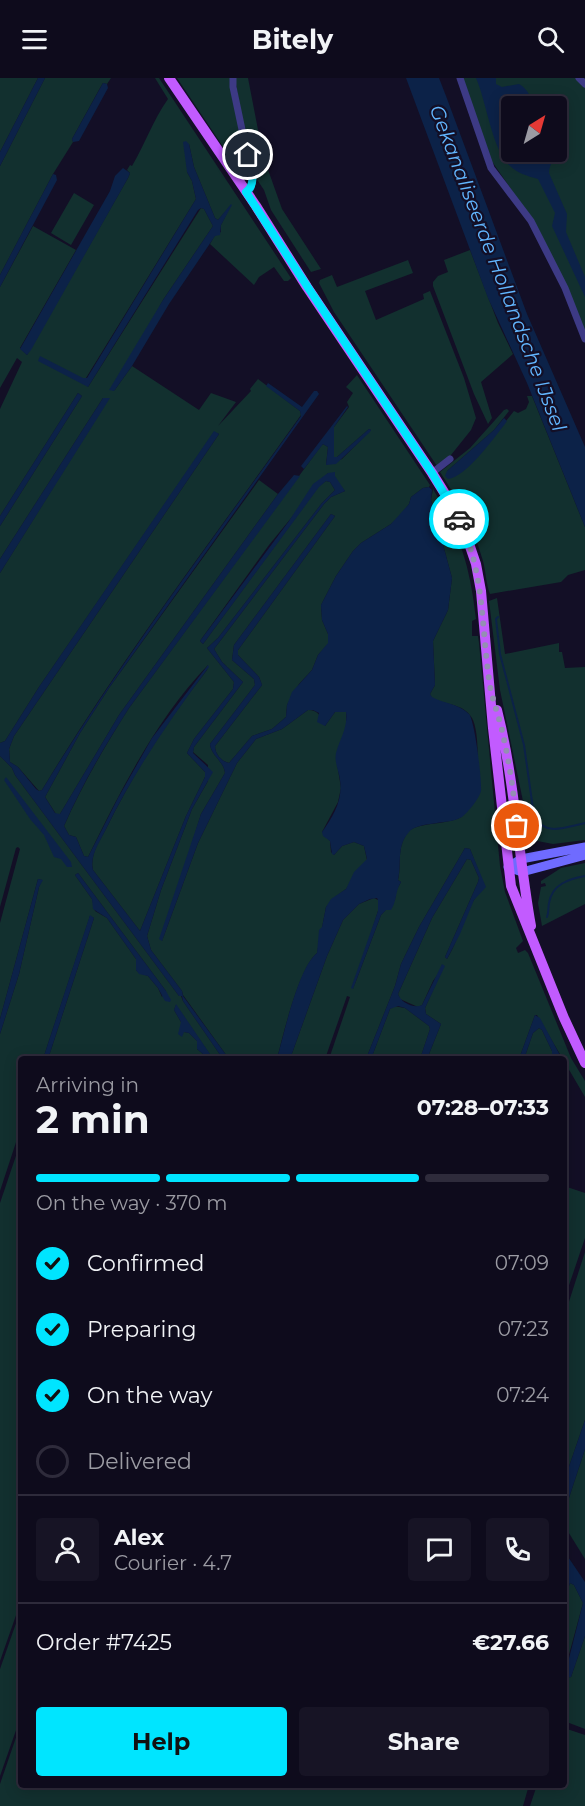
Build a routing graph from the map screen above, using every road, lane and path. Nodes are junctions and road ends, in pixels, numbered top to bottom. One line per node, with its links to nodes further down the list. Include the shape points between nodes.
1 (169, 78): 6 (main road)
2 (233, 78): 6 (street, via 252,177 251,188)
3 (460, 78): 7 (street, via 491,168 531,220)
4 (579, 78): 5 (street)
5 (585, 84)
6 (246, 192): 9 (main road)
7 (585, 339)
8 (450, 459): 9 (street)
9 (432, 473): 10 (main road, via 464,529 476,564)
10 (490, 687): 13 (main road, via 511,770); 14 (main road)
11 (585, 847): 13 (main road)
12 (585, 855): 15 (main road)
13 (521, 859): 14 (main road); 15 (main road)
14 (508, 867): 15 (main road); 16 (main road, via 511,886)
15 (522, 873): 16 (main road)
16 (534, 947): 17 (main road)
17 (585, 1063)

